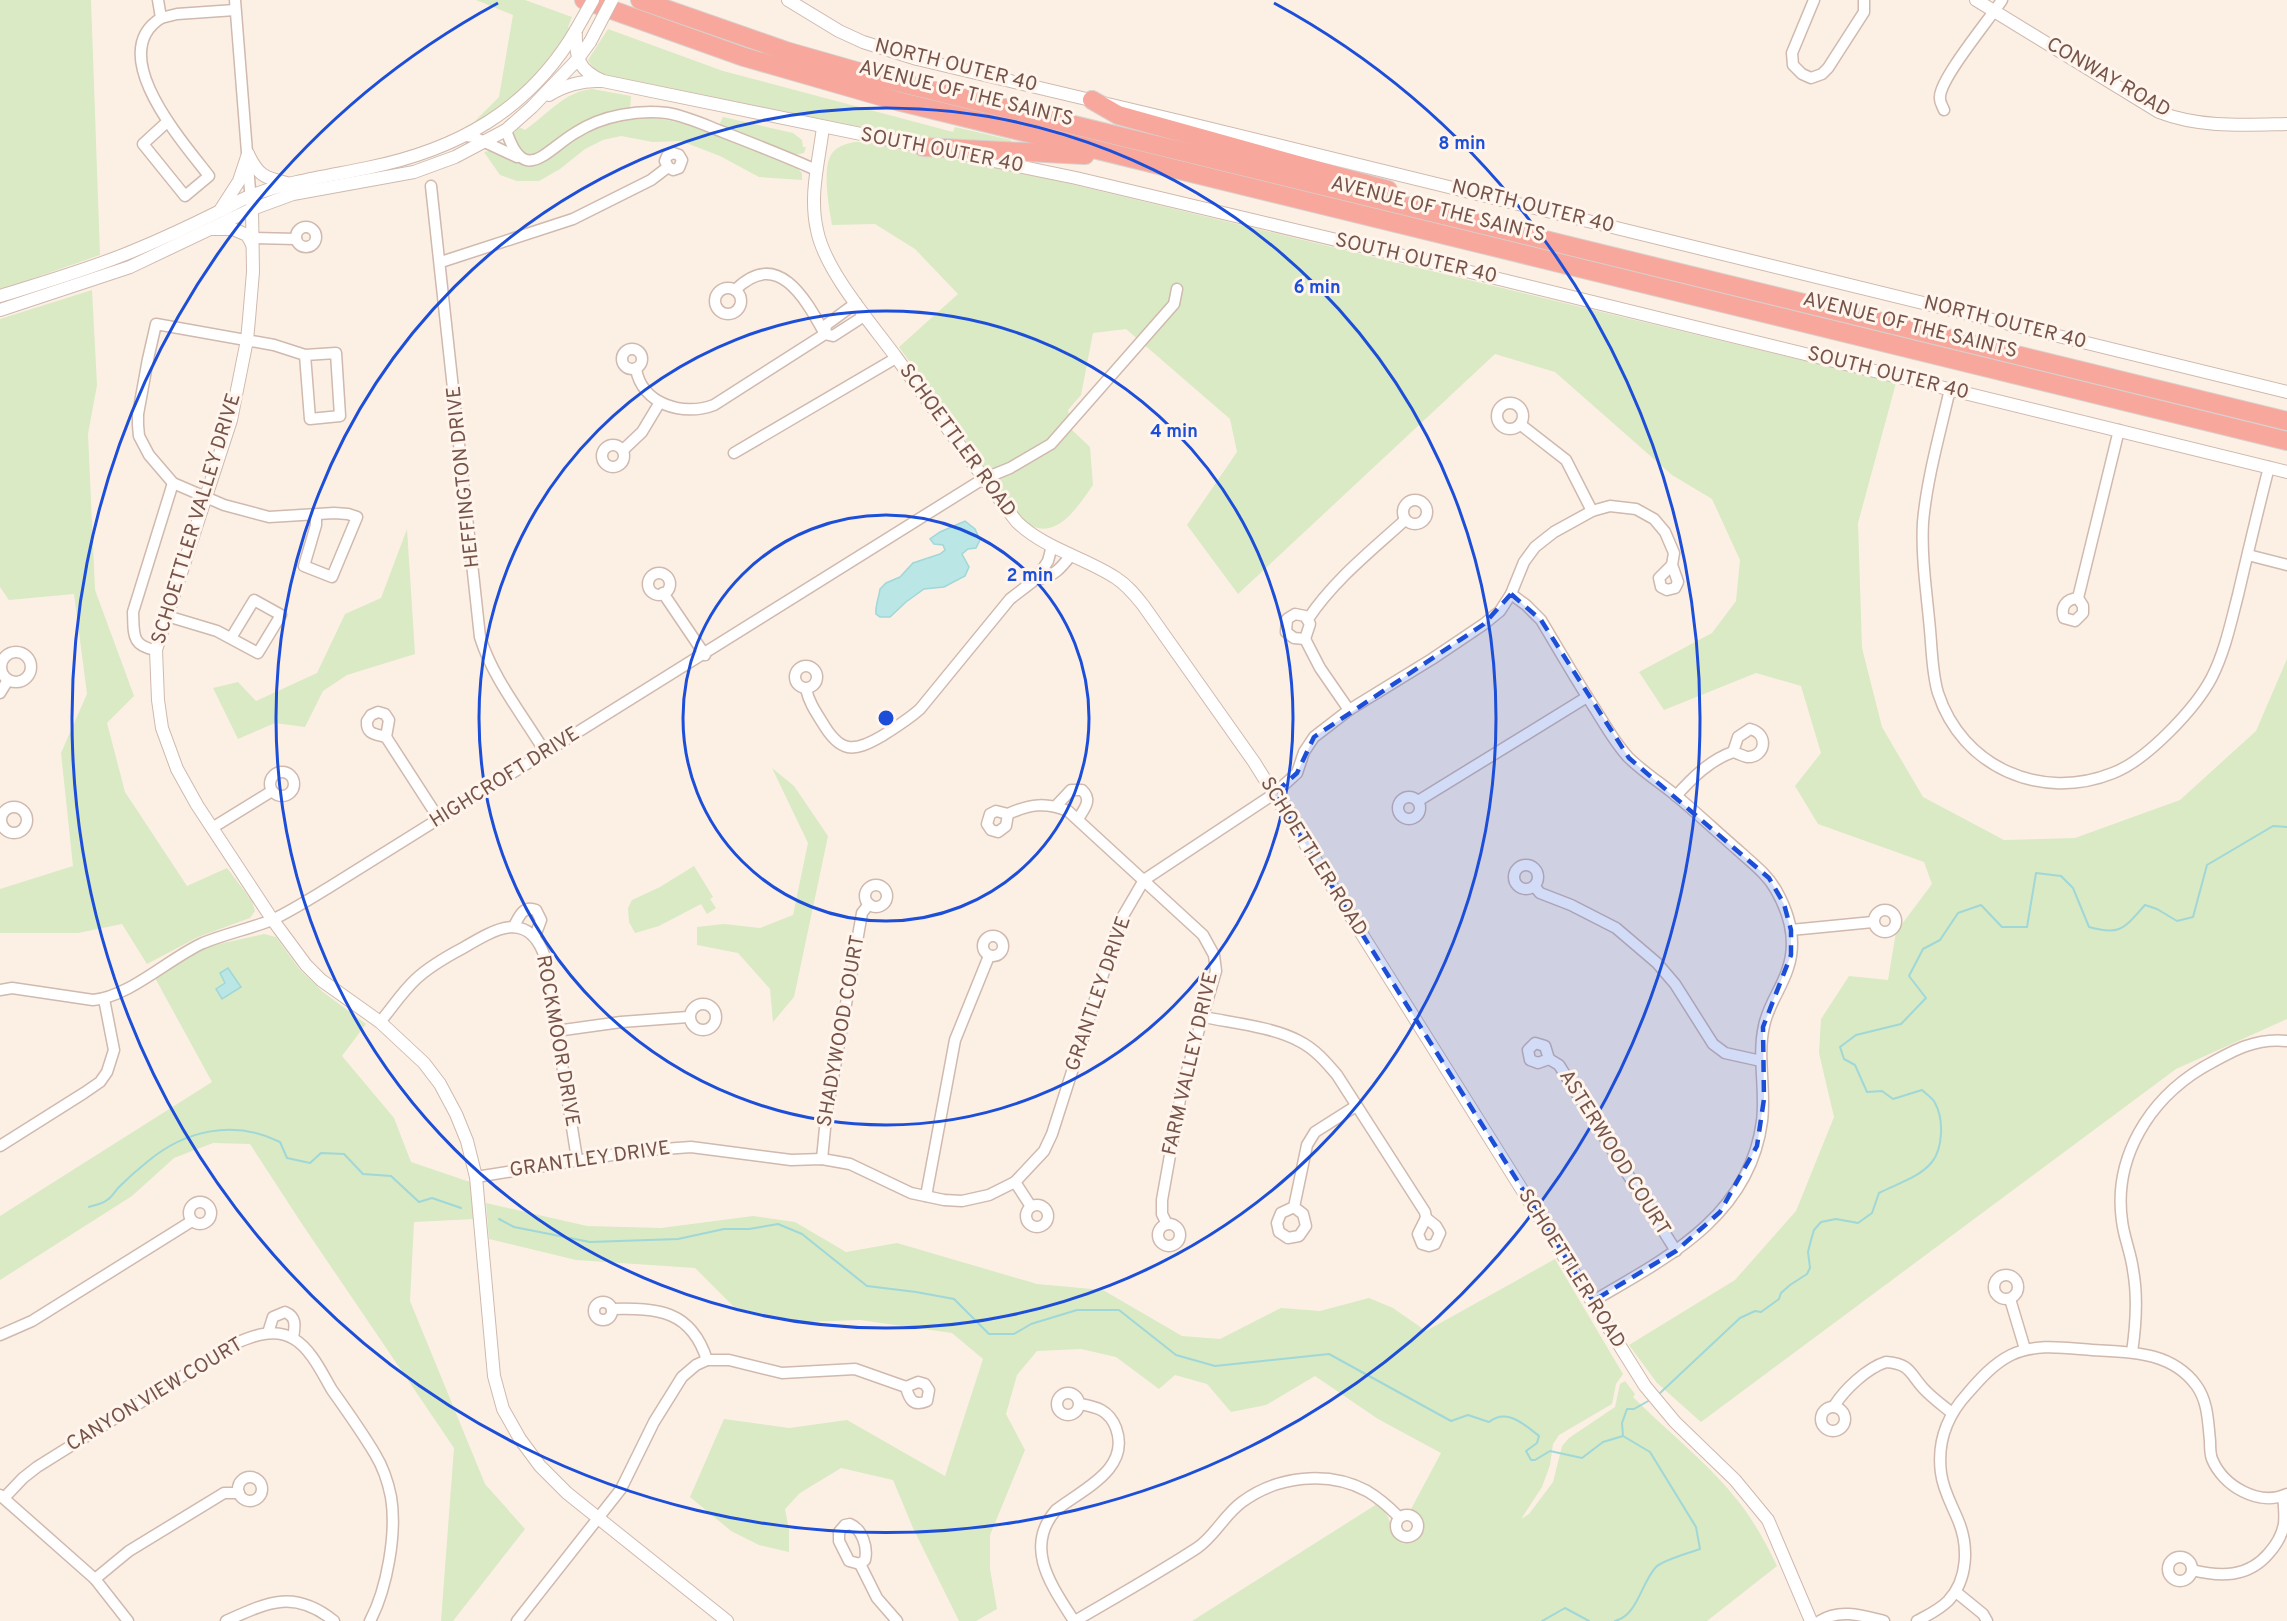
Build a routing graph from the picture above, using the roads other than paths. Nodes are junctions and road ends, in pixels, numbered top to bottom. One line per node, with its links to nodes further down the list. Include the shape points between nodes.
1 (158, 0): 13 (street)
2 (584, 0): 28 (highway, AVENUE OF THE SAINTS, via 821,81)
3 (593, 0): 14 (street, bridge)
4 (612, 0): 15 (street, bridge)
5 (640, 0): 37 (highway, AVENUE OF THE SAINTS, via 786,51 877,77)
6 (788, 0): 17 (street, NORTH OUTER 40, via 838,31 884,50)
7 (1814, 0): 8 (street, via 1792,53 1792,65 1811,78 1828,68 1864,12)
8 (1864, 0)
9 (1976, 0): 12 (street, CONWAY ROAD)
10 (2002, 0): 12 (street)
11 (235, 5): 13 (street); 27 (street, SCHOETTLER VALLEY DRIVE)
12 (1995, 11): 19 (street, via 1947,78 1940,94); 21 (street, CONWAY ROAD, via 2167,115 2204,123)
13 (161, 18): 20 (street, via 145,32 141,54 148,82)
14 (574, 34): 15 (street); 24 (street, via 521,99)
15 (577, 60): 16 (street, SOUTH OUTER 40, via 592,77); 18 (street)
16 (603, 81): 18 (street, via 558,89); 22 (street, SOUTH OUTER 40)
17 (1092, 100): 37 (highway, via 1118,115 1400,193); 54 (street, NORTH OUTER 40)
18 (535, 104): 23 (street)
19 (1944, 110)
20 (167, 122): 20 (street, via 143,144 186,196 209,176)
21 (2287, 124)
22 (824, 127): 26 (street, SOUTH OUTER 40); 31 (street, SCHOETTLER ROAD)
23 (506, 130): 25 (street); 29 (street, via 512,149)
24 (466, 136): 25 (street); 32 (street, via 406,159)
25 (483, 142): 29 (street); 35 (street, via 414,172 293,194)
26 (923, 147): 28 (highway); 53 (street, SOUTH OUTER 40, via 1076,178)
27 (248, 154): 32 (street, via 256,171 270,180); 34 (street, SCHOETTLER VALLEY DRIVE); 36 (street, via 233,193)
28 (1123, 157): 59 (highway, AVENUE OF THE SAINTS)
29 (523, 158): 31 (street, via 545,157 575,133 599,121 651,112 691,120)
30 (668, 167): 41 (street, via 651,180 573,219)
31 (816, 170): 45 (street, SCHOETTLER ROAD, via 817,232 826,258)
32 (288, 183): 34 (street)
33 (431, 186): 41 (street, HEFFINGTON DRIVE)
34 (251, 196): 35 (street, SCHOETTLER VALLEY DRIVE); 36 (street)
35 (252, 209): 38 (street); 40 (street, SCHOETTLER VALLEY DRIVE)
36 (219, 212): 44 (street, via 90,268)
37 (1456, 218): 56 (highway, AVENUE OF THE SAINTS)
38 (209, 230): 40 (street, via 233,229 248,235); 46 (street, via 130,267)
39 (296, 238): 40 (street)
40 (252, 242): 49 (street, SCHOETTLER VALLEY DRIVE)
41 (441, 262): 91 (street, HEFFINGTON DRIVE, via 480,637 493,668)
42 (1177, 289): 64 (street, HIGHCROFT DRIVE, via 1174,304 1051,444)
43 (735, 290): 48 (street, via 755,275 779,276 795,288)
44 (0, 296)
45 (856, 303): 47 (street, SCHOETTLER ROAD); 48 (street, via 826,324)
46 (0, 310)
47 (864, 316): 48 (street, via 833,336); 51 (street, SCHOETTLER ROAD)
48 (825, 334): 55 (street, via 714,405 687,410)
49 (247, 340): 50 (street); 65 (street, via 156,324 139,436 149,455); 66 (street, SCHOETTLER VALLEY DRIVE, via 231,420)
50 (305, 355): 50 (street, via 310,419 340,416 336,353)
51 (896, 358): 61 (street); 64 (street, SCHOETTLER ROAD)
52 (636, 369): 55 (street, via 642,388)
53 (1950, 389): 58 (street, SOUTH OUTER 40); 72 (street, via 1923,523 1925,590 1937,690 1953,727 1966,743 2009,773 2034,782 2085,781 2114,773 2149,750 2189,710 2212,676 2225,645)
54 (2287, 392)
55 (660, 402): 60 (street, via 642,432)
56 (2287, 421)
57 (1521, 425): 67 (street, via 1566,460)
58 (2119, 430): 62 (street, SOUTH OUTER 40); 78 (street)
59 (2287, 441)
60 (623, 450)
61 (734, 453)
62 (2268, 467): 63 (street, SOUTH OUTER 40); 72 (street)
63 (2287, 472)
64 (983, 479): 70 (street, SCHOETTLER ROAD, via 1017,522); 84 (street, HIGHCROFT DRIVE)
65 (173, 483): 66 (street); 83 (street, via 133,612 136,641 142,647)
66 (205, 496): 68 (street, via 269,517); 79 (street, SCHOETTLER VALLEY DRIVE)
67 (1593, 511): 73 (street, GRANTLEY DRIVE, via 1623,506 1654,519 1674,553); 77 (street, GRANTLEY DRIVE, via 1535,547)
68 (316, 515): 68 (street, via 304,566 332,577 357,517)
69 (1405, 520): 80 (street, via 1335,584)
70 (1052, 546): 71 (street, SCHOETTLER ROAD); 75 (street)
71 (1071, 555): 75 (street, via 1051,576); 94 (street, SCHOETTLER ROAD, via 1130,588)
72 (2248, 555): 74 (street)
73 (1672, 565)
74 (2287, 565)
75 (1036, 579): 86 (street, via 1010,599 920,708 867,745 849,748 830,737 808,700)
76 (663, 593): 84 (street)
77 (1511, 594): 88 (street, via 1541,620); 89 (street, GRANTLEY DRIVE, via 1500,611 1484,624)
78 (2078, 598)
79 (167, 616): 81 (street); 83 (street, SCHOETTLER VALLEY DRIVE)
80 (1308, 619): 82 (street, via 1310,629); 82 (street, via 1295,614 1286,623 1289,635)
81 (231, 638): 81 (street, via 258,653 281,615 254,600)
82 (1305, 639): 89 (street)
83 (156, 650): 101 (street, SCHOETTLER VALLEY DRIVE, via 162,728 177,769)
84 (705, 655): 91 (street, HIGHCROFT DRIVE)
85 (8, 680): 87 (street)
86 (806, 689)
87 (0, 693)
88 (1587, 697): 95 (street, via 1629,758); 96 (street)
89 (1349, 710): 94 (street, GRANTLEY DRIVE, via 1314,737 1297,773)
90 (386, 737): 99 (street)
91 (545, 752): 99 (street, HIGHCROFT DRIVE)
92 (1733, 752): 95 (street, via 1692,778)
93 (272, 791): 101 (street)
94 (1274, 794): 102 (street, GRANTLEY DRIVE); 134 (street, SCHOETTLER ROAD)
95 (1676, 796): 108 (street, via 1769,878 1784,904)
96 (1418, 801)
97 (1056, 806): 98 (street, via 1034,804); 100 (street, FARM VALLEY DRIVE); 100 (street, via 1071,790 1082,790 1088,803)
98 (1008, 814)
99 (439, 819): 105 (street, HIGHCROFT DRIVE)
100 (1078, 819): 102 (street, FARM VALLEY DRIVE)
101 (212, 828): 105 (street, SCHOETTLER VALLEY DRIVE)
102 (1143, 880): 114 (street, FARM VALLEY DRIVE, via 1210,945 1216,971); 125 (street, GRANTLEY DRIVE, via 1116,934 1052,1134 1044,1151)
103 (1535, 887): 119 (street, via 1540,893 1616,928 1668,975 1713,1044 1725,1053)
104 (869, 904): 123 (street, SHADYWOOD COURT, via 862,913)
105 (272, 920): 112 (street, HIGHCROFT DRIVE, via 202,944); 115 (street, SCHOETTLER VALLEY DRIVE, via 321,980)
106 (1874, 922): 108 (street)
107 (514, 926): 109 (street, ROCKMOOR DRIVE); 109 (street, via 524,910 536,910 542,920); 115 (street, via 487,934 427,969)
108 (1791, 930): 119 (street, via 1788,968 1763,1027)
109 (535, 936): 116 (street, ROCKMOOR DRIVE, via 545,957)
110 (989, 956): 126 (street, via 955,1040)
111 (0, 990): 112 (street, HIGHCROFT DRIVE, via 12,988)
112 (104, 999): 121 (street, via 114,1050 100,1082)
113 (688, 1017): 116 (street)
114 (1204, 1017): 120 (street, via 1299,1040 1322,1058); 131 (street, FARM VALLEY DRIVE, via 1175,1121 1162,1200)
115 (380, 1022): 124 (street, SCHOETTLER VALLEY DRIVE, via 424,1063 440,1084 467,1141)
116 (556, 1030): 122 (street, ROCKMOOR DRIVE)
117 (2287, 1041): 140 (street, via 2261,1041 2238,1047 2190,1075 2159,1101 2139,1130 2124,1168 2121,1202 2121,1219 2134,1271)
118 (1549, 1059): 132 (street, ASTERWOOD COURT, via 1559,1065)
119 (1761, 1061): 132 (street, via 1762,1121 1748,1167 1720,1212 1702,1232)
120 (1356, 1106): 128 (street, via 1315,1132 1307,1145); 129 (street)
121 (0, 1146)
122 (578, 1159): 123 (street, GRANTLEY DRIVE, via 691,1148); 124 (street, GRANTLEY DRIVE)
123 (822, 1160): 126 (street, GRANTLEY DRIVE, via 850,1164 892,1185)
124 (476, 1177): 150 (street, SCHOETTLER VALLEY DRIVE, via 492,1365 503,1409 540,1467)
125 (1015, 1182): 126 (street, GRANTLEY DRIVE, via 989,1195 962,1200); 127 (street)
126 (926, 1196)
127 (1030, 1205)
128 (1294, 1207)
129 (1426, 1218)
130 (192, 1221): 137 (street, via 32,1321)
131 (1167, 1224)
132 (1676, 1251): 134 (street)
133 (2010, 1299): 139 (street)
134 (1593, 1301): 163 (street, SCHOETTLER ROAD, via 1635,1372 1675,1422 1735,1480 1768,1520)
135 (612, 1309): 141 (street, via 644,1308 669,1314 693,1332)
136 (268, 1333): 138 (street, CANYON VIEW COURT); 138 (street, via 273,1317 285,1312 294,1322); 148 (street, CANYON VIEW COURT, via 234,1344 38,1467)
137 (0, 1335)
138 (293, 1338): 159 (street, via 312,1359 375,1454 389,1489 391,1540 378,1605)
139 (2025, 1349): 140 (street); 145 (street, via 1990,1368)
140 (2132, 1352): 147 (street, via 2158,1356 2195,1384 2206,1409 2211,1457 2227,1480 2256,1497)
141 (707, 1360): 142 (street, via 729,1360 782,1373 855,1369); 150 (street, via 682,1377 654,1422 629,1476)
142 (906, 1387)
143 (1080, 1404): 162 (street, via 1105,1411 1116,1428 1119,1448 1106,1474 1056,1510 1042,1535 1041,1552 1047,1576)
144 (1834, 1406): 145 (street, via 1868,1372 1886,1362 1905,1366)
145 (1952, 1413): 154 (street, via 1940,1455 1944,1485 1965,1546 1965,1564)
146 (239, 1493): 153 (street, via 224,1493 129,1551)
147 (2285, 1495): 152 (street, via 2284,1526 2279,1539 2254,1567 2237,1574 2213,1575)
148 (2, 1496): 153 (street)
149 (1399, 1517): 162 (street, via 1382,1500 1346,1483 1316,1478 1271,1486 1239,1504 1200,1546)
150 (598, 1518): 155 (street); 160 (street, SCHOETTLER VALLEY DRIVE)
151 (860, 1564): 161 (street, via 877,1598)
152 (2192, 1570)
153 (95, 1579): 156 (street)
154 (1956, 1592): 166 (street, via 1947,1603); 167 (street)
155 (523, 1619)
156 (128, 1621)
157 (226, 1621): 158 (street, via 272,1602 285,1601 312,1606)
158 (334, 1621)
159 (370, 1621)
160 (727, 1621)
161 (897, 1621)
162 (1074, 1621)
163 (1811, 1621)
164 (1820, 1621): 165 (street, via 1838,1614 1861,1614)
165 (1884, 1621)
166 (1917, 1621)
167 (1987, 1621)

